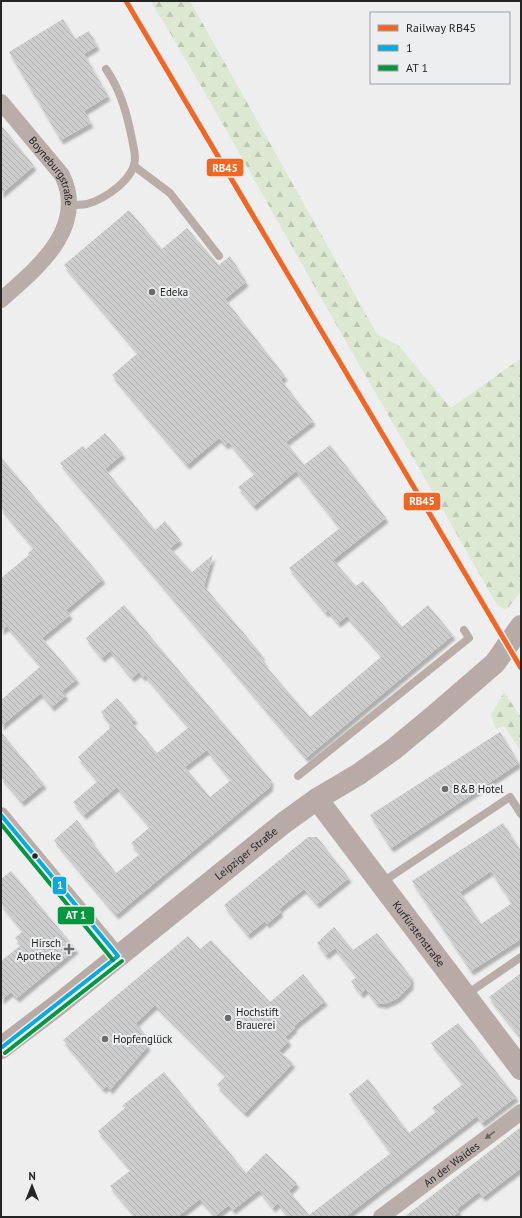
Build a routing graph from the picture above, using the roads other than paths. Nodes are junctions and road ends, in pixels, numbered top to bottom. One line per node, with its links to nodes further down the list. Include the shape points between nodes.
1 (106, 69): 3 (lane, via 121,96 128,118 135,157)
2 (1, 102): 4 (street, Boyneburgstraße, via 62,175 66,183)
3 (134, 166): 4 (lane, via 123,182 105,196 87,204); 5 (lane, via 170,193)
4 (68, 205): 6 (street, Boyneburgstraße, via 63,229 46,259)
5 (219, 256)
6 (1, 300)
7 (521, 626): 10 (main road, Leipziger Straße)
8 (464, 630): 11 (lane, via 469,638)
9 (521, 654): 10 (main road, Leipziger Straße)
10 (495, 663): 12 (main road, Leipziger Straße, via 394,749 350,780)
11 (298, 776)
12 (317, 799): 15 (main road, Kurfürstenstraße); 16 (main road, Leipziger Straße)
13 (521, 814): 15 (lane, via 510,797)
14 (1, 815): 16 (street)
15 (381, 883): 18 (main road, Kurfürstenstraße)
16 (118, 956): 19 (main road, Leipziger Straße)
17 (521, 957): 18 (lane)
18 (466, 995): 20 (main road, Kurfürstenstraße)
19 (1, 1048)
20 (521, 1069)
21 (521, 1112): 22 (street, An der Waides, one-way to 22)
22 (381, 1217)

